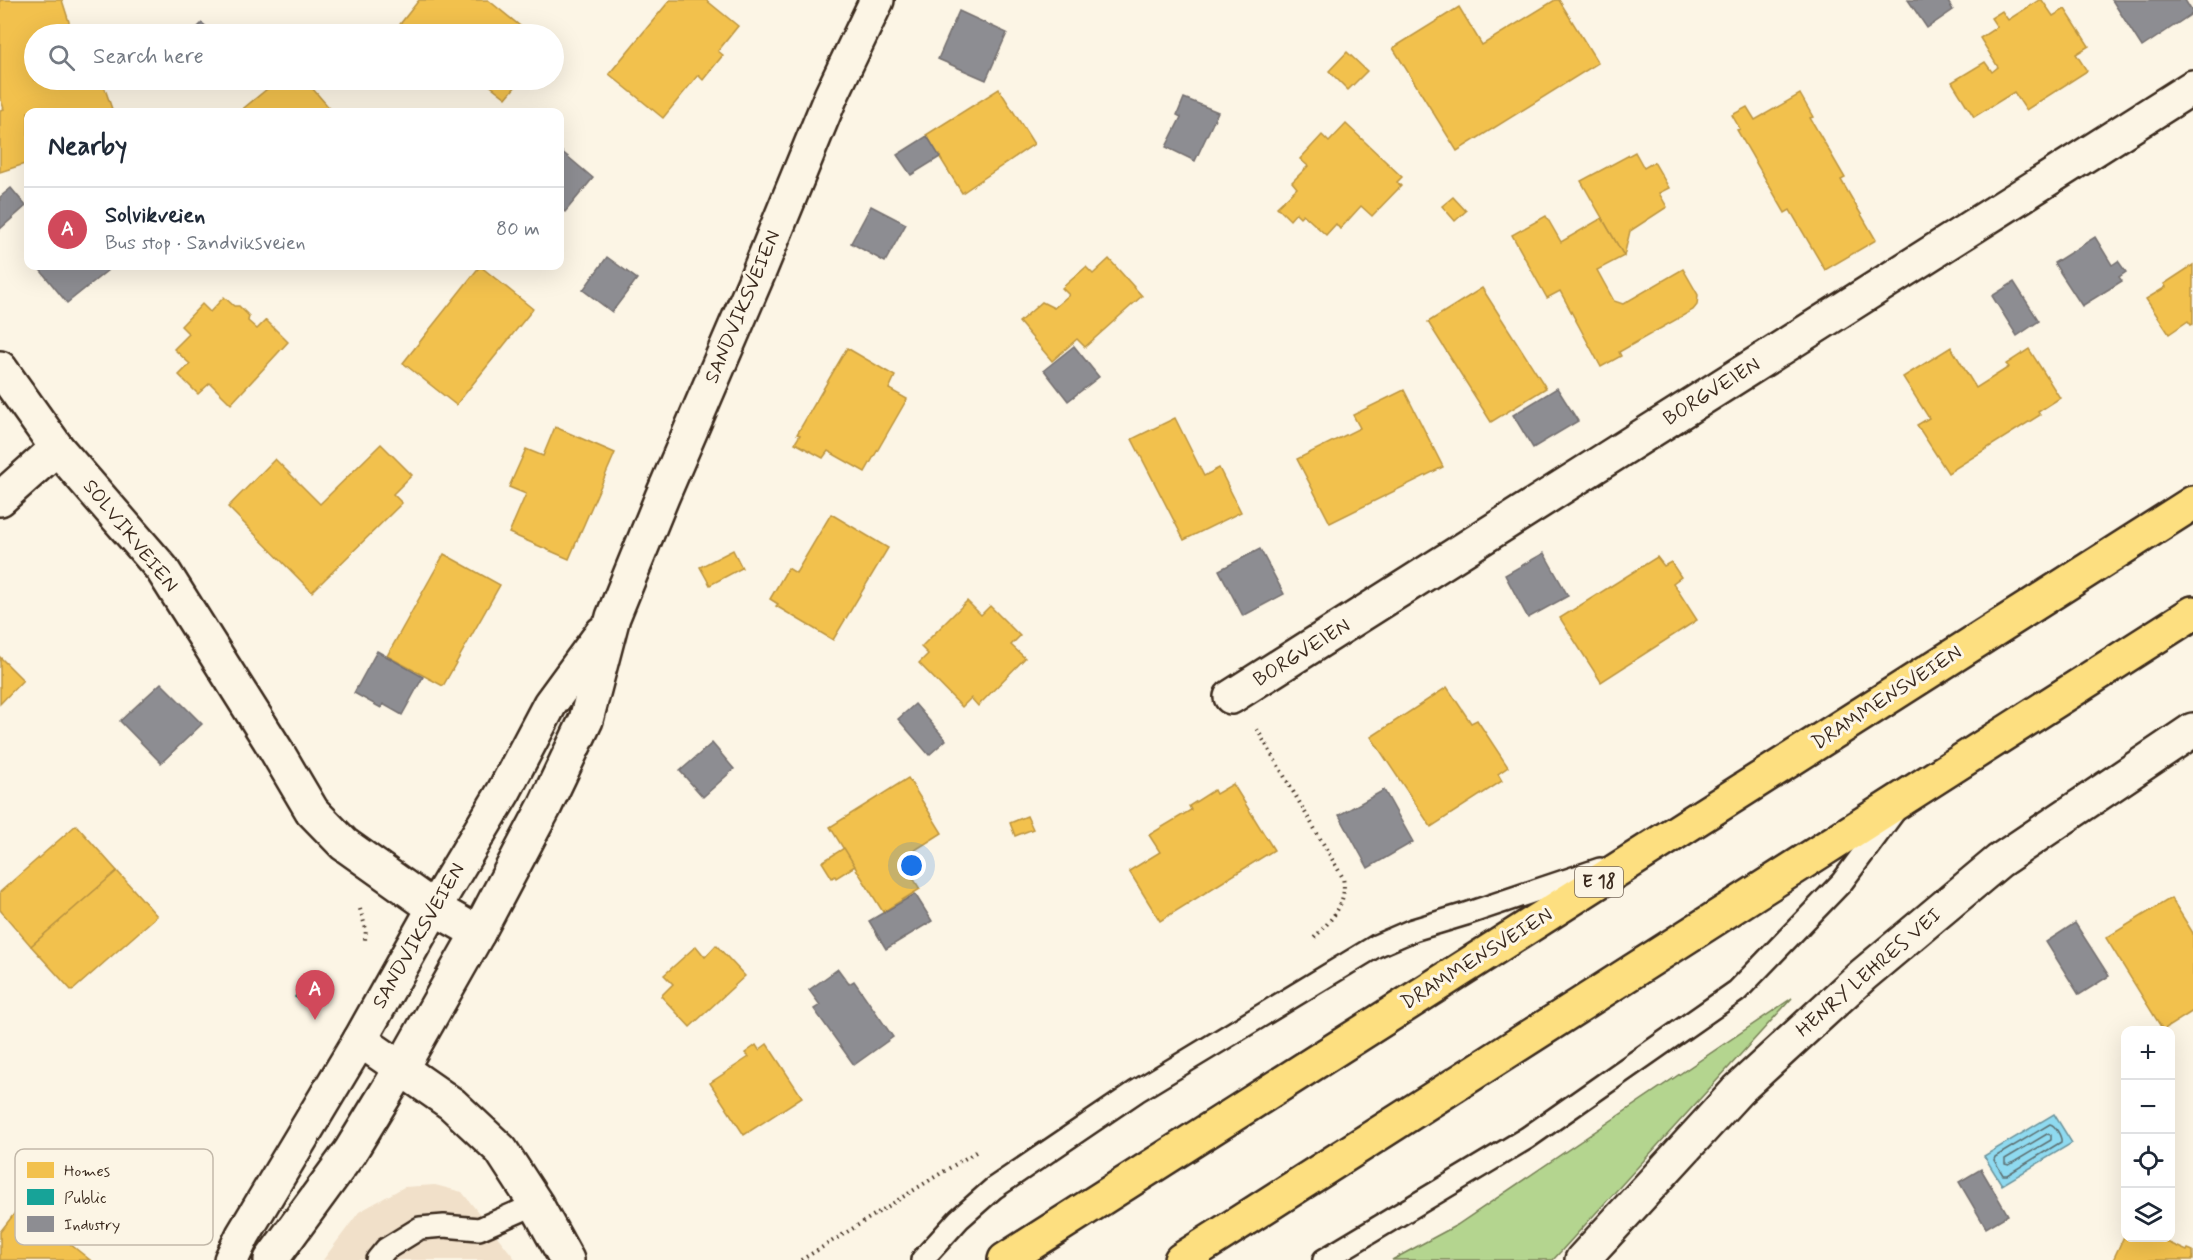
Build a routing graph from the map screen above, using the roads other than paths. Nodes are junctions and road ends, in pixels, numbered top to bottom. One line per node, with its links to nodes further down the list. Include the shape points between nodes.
1 (877, 0): 8 (street, SANDVIKSVEIEN, via 831,96)
2 (2193, 87): 9 (street, BORGVEIEN)
3 (0, 368): 4 (street, SOLVIKVEIEN)
4 (57, 448): 5 (street); 13 (street, SOLVIKVEIEN, via 162,569 312,811 344,844)
5 (0, 499)
6 (2193, 503): 12 (highway, DRAMMENSVEIEN / E 18)
7 (2193, 614): 11 (highway)
8 (613, 616): 13 (street, SANDVIKSVEIEN, via 550,704 504,791); 14 (street, SANDVIKSVEIEN, via 586,720)
9 (1231, 698)
10 (2193, 730): 26 (street, HENRY LEHRES VEI, via 1999,861 1863,975 1738,1090)
11 (1904, 798): 24 (highway); 25 (lane, via 1842,882 1737,991 1527,1138)
12 (1640, 855): 22 (lane, via 1413,930 1376,946 1137,1091 994,1188); 23 (highway, DRAMMENSVEIEN / E 18)
13 (434, 908): 14 (street, SOLVIKVEIEN); 15 (street, SANDVIKSVEIEN)
14 (478, 933): 16 (street, SANDVIKSVEIEN)
15 (360, 1040): 16 (street); 18 (street, SANDVIKSVEIEN)
16 (402, 1067): 17 (street, via 452,1104 501,1150); 19 (street, SANDVIKSVEIEN, via 350,1152)
17 (536, 1204): 20 (lane, via 479,1229 420,1228 386,1249); 21 (street)
18 (231, 1260)
19 (271, 1260)
20 (377, 1260)
21 (567, 1260)
22 (922, 1260)
23 (1005, 1260)
24 (1181, 1260)
25 (1324, 1260)
26 (1582, 1260)

